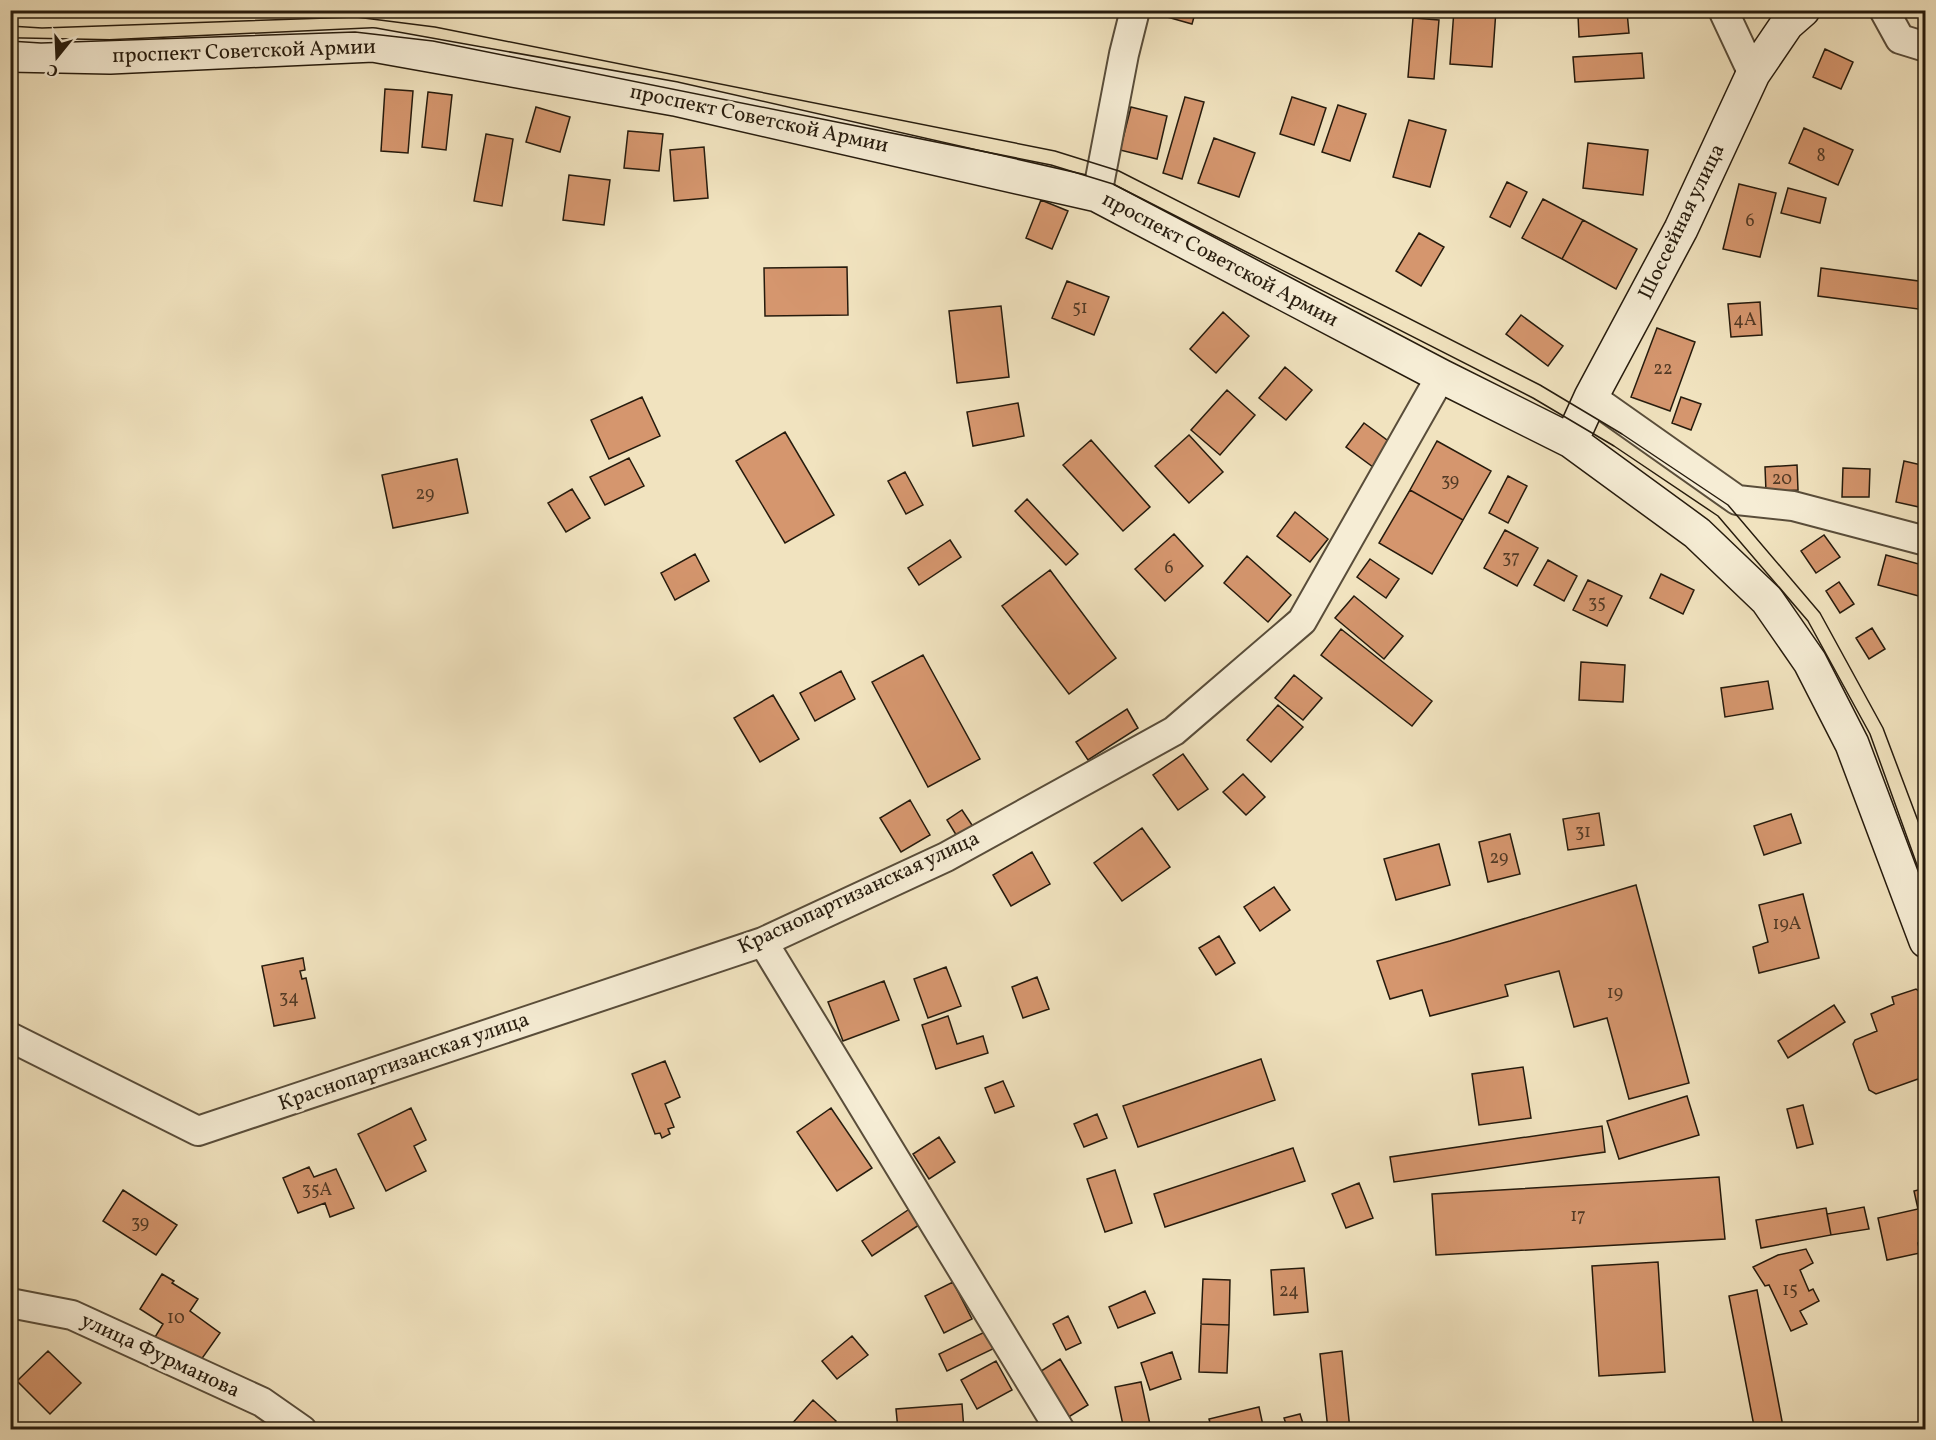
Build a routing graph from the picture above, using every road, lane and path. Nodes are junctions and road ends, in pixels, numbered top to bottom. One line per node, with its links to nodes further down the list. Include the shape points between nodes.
1 (1135, 10): 8 (street)
2 (1723, 10): 7 (street)
3 (1803, 10): 7 (main road, Шоссейная улица, via 1787,24)
4 (1884, 10): 5 (street, via 1900,39)
5 (1926, 47)
6 (10, 55): 8 (main road, проспект Советской Армии, via 110,57 373,45 675,99)
7 (1753, 75): 10 (main road, Шоссейная улица, via 1681,229)
8 (1097, 195): 9 (main road, проспект Советской Армии)
9 (1441, 376): 11 (main road, проспект Советской Армии); 14 (street, Краснопартизанская улица, via 1302,621 1174,731 946,856)
10 (1592, 397): 11 (main road, Шоссейная улица); 12 (street, via 1737,500 1793,506)
11 (1571, 441): 13 (main road, проспект Советской Армии, via 1697,533 1767,600 1809,662 1852,744)
12 (1926, 541)
13 (1925, 936)
14 (763, 942): 15 (street, Краснопартизанская улица, via 198,1131); 18 (street)
15 (10, 1037)
16 (10, 1303): 17 (street, улица Фурманова, via 72,1315 262,1402)
17 (302, 1430)
18 (1060, 1430)

